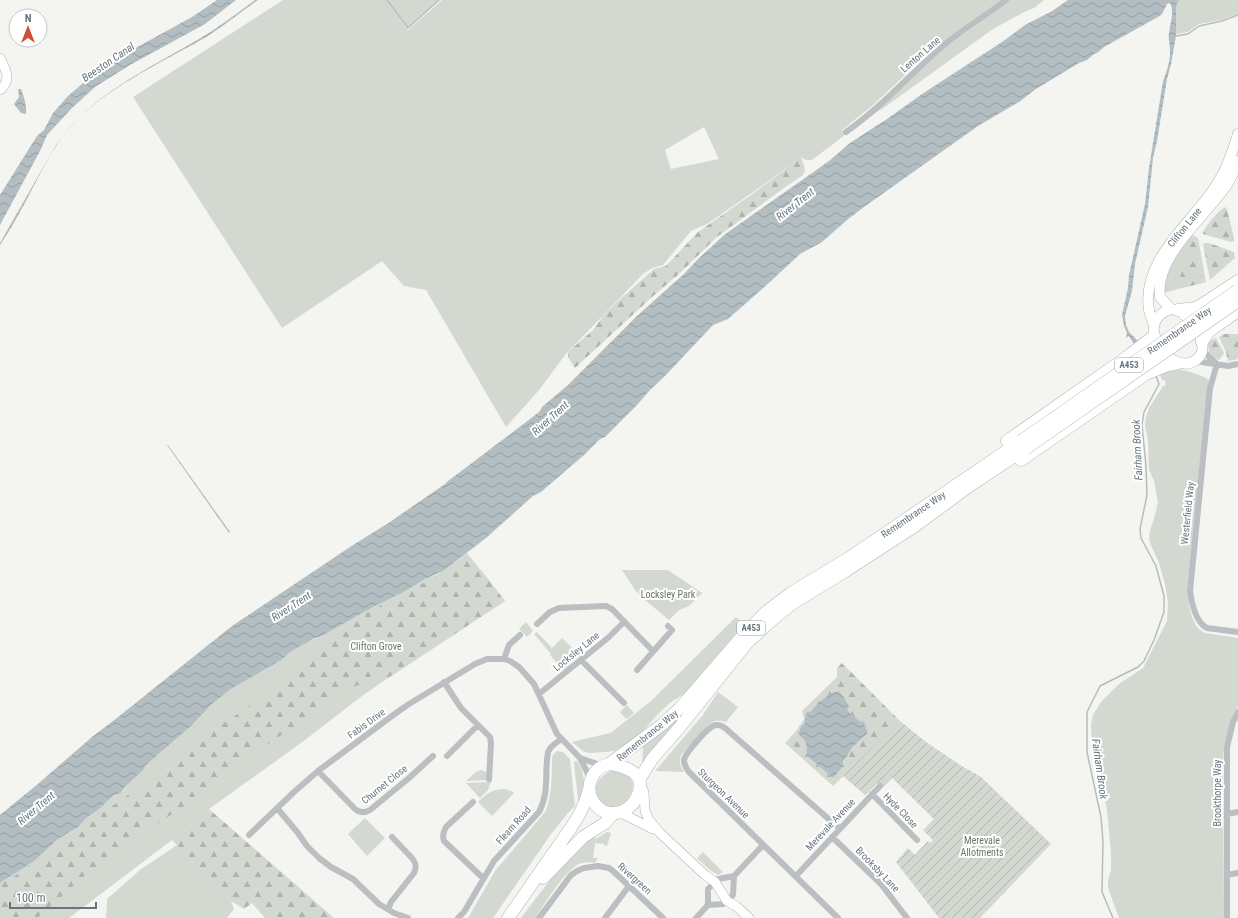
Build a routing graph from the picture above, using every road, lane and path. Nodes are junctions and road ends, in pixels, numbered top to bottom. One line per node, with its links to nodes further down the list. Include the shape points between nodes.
1 (1006, 0): 4 (street, Lenton Lane, via 945,44)
2 (0, 58): 3 (street, via 8,76)
3 (0, 90)
4 (846, 132)
5 (1238, 134): 12 (main road, Clifton Lane, via 1219,182 1167,247 1159,261 1150,288 1150,310)
6 (1238, 161): 10 (main road, Clifton Lane, via 1226,186 1181,241 1163,271 1160,297)
7 (1238, 281): 10 (highway, via 1196,308)
8 (1238, 290): 18 (highway, Remembrance Way / A453, bridge)
9 (1238, 301): 18 (highway, Remembrance Way / A453, bridge)
10 (1175, 310): 12 (main road, via 1164,311 1159,315); 13 (main road, via 1185,314 1200,334)
11 (1238, 311): 13 (highway, via 1210,331)
12 (1154, 330): 15 (main road, via 1158,344); 19 (highway, via 1127,357 962,473)
13 (1202, 345): 14 (main road, via 1199,357); 16 (street)
14 (1195, 361): 15 (main road); 16 (street)
15 (1178, 363): 19 (highway, via 1146,374 1026,457)
16 (1217, 364): 17 (street); 23 (street, Westerfield Way, via 1210,388 1190,591 1194,609 1202,625)
17 (1238, 364)
18 (1023, 445): 19 (highway, Remembrance Way / A453)
19 (913, 520): 40 (highway, Remembrance Way / A453, via 792,593 766,612 680,708 663,724); 45 (highway, Remembrance Way / A453, via 844,572 793,603 747,643 652,758)
20 (624, 622): 21 (street, via 609,608 603,606 559,608 540,617); 25 (street); 28 (street, Locksley Lane)
21 (537, 624)
22 (668, 626): 25 (street, via 672,630)
23 (1238, 632)
24 (519, 639): 26 (street, via 508,645)
25 (653, 651): 29 (street)
26 (504, 659): 31 (street, Fabis Drive, via 480,661); 32 (street, via 519,667)
27 (637, 659): 29 (street)
28 (581, 660): 32 (street, Locksley Lane); 33 (street, via 622,701)
29 (643, 663): 30 (street)
30 (637, 670)
31 (444, 682): 35 (street, via 458,704); 43 (street, Fabis Drive, via 404,707)
32 (539, 694): 36 (street, via 554,729)
33 (614, 704)
34 (1238, 712): 53 (street, Brookthorpe Way, via 1233,722 1228,747)
35 (478, 725): 38 (street, via 450,747); 42 (street, via 491,740)
36 (561, 738): 39 (street); 65 (street, Fleam Road, via 548,752 546,792 539,812 494,861)
37 (433, 756): 43 (street, Churnet Close, via 426,759 370,810 364,812 355,809)
38 (446, 756)
39 (580, 758): 40 (street); 46 (street)
40 (606, 765): 45 (highway, via 616,764 626,768 634,773); 46 (highway, via 598,769)
41 (482, 767): 42 (street)
42 (490, 768): 44 (street)
43 (318, 771): 50 (street, Fabis Drive)
44 (489, 779)
45 (639, 782): 52 (highway, via 633,803); 55 (street, via 644,792 646,815)
46 (590, 784): 52 (highway, via 590,794 595,804 602,810); 69 (highway, via 576,822)
47 (880, 786): 48 (street, Merevale Avenue)
48 (872, 794): 54 (street, Merevale Avenue); 59 (street, Hyde Close)
49 (468, 804): 65 (street, via 446,827 443,838)
50 (277, 808): 56 (street, Fabis Drive, via 252,828); 71 (street, via 319,858 353,879 373,899)
51 (1238, 812): 53 (street)
52 (618, 813): 55 (street, via 640,821); 69 (highway, via 583,837)
53 (1227, 814): 62 (street, Brookthorpe Way)
54 (840, 829): 57 (street, Merevale Avenue); 60 (street, Sturgeon Avenue, via 726,728 713,726 685,756 685,766)
55 (660, 833): 66 (street)
56 (249, 835)
57 (832, 837): 64 (street, Merevale Avenue); 81 (street, Brooksby Lane, via 882,884)
58 (396, 839): 71 (street, via 414,862 416,870)
59 (917, 840)
60 (763, 845): 63 (street); 64 (street, Sturgeon Avenue)
61 (1238, 873): 62 (street)
62 (1227, 875): 82 (street, Brookthorpe Way)
63 (734, 876): 66 (street); 68 (street, via 733,894)
64 (796, 876): 80 (street, Sturgeon Avenue)
65 (484, 878): 73 (street, Fleam Road)
66 (715, 882): 68 (street); 70 (street, via 708,889)
67 (629, 886): 75 (street, Rivergreen, via 609,868 584,868 571,875); 76 (street); 77 (street, Rivergreen)
68 (727, 901): 70 (street, via 724,904); 79 (street)
69 (520, 902): 74 (highway)
70 (708, 905): 78 (street)
71 (388, 909): 72 (street)
72 (408, 918)
73 (458, 918)
74 (508, 918)
75 (539, 918)
76 (605, 918)
77 (663, 918)
78 (696, 918)
79 (749, 918)
80 (838, 918)
81 (907, 918)
82 (1227, 918)

